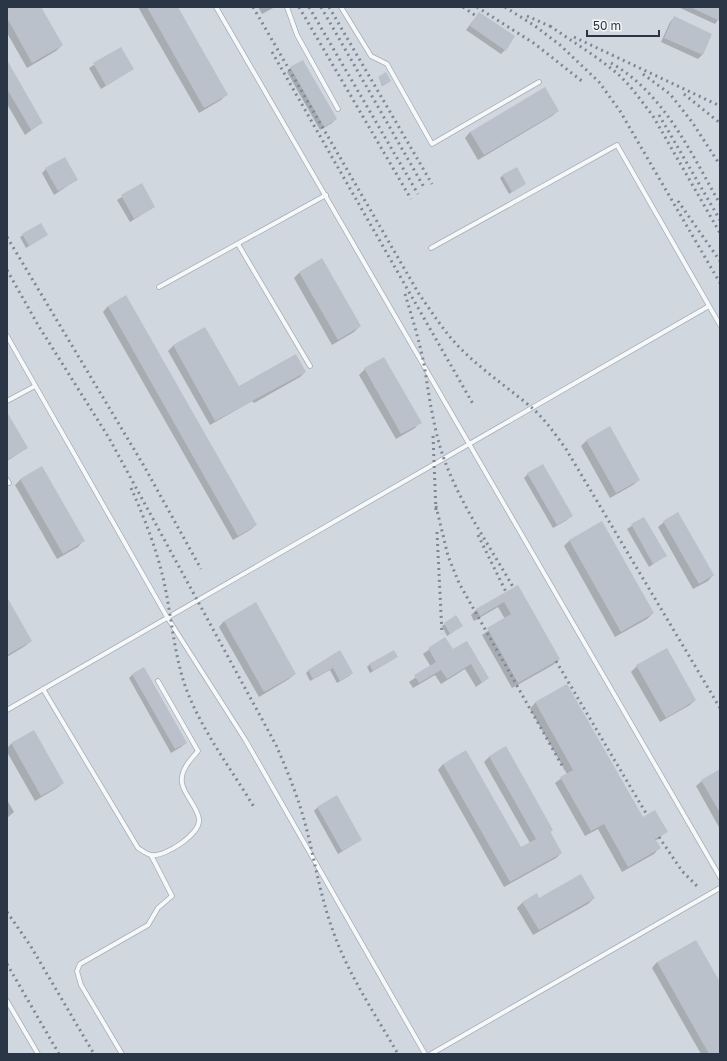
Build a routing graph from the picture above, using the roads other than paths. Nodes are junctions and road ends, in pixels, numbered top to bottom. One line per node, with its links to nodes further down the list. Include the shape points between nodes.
1 (216, 7): 6 (lane)
2 (287, 7): 5 (lane, via 297,35)
3 (341, 7): 4 (lane, via 371,56 387,64 432,144)
4 (539, 82)
5 (338, 109)
6 (326, 195): 7 (lane); 16 (lane)
7 (238, 244): 9 (lane); 13 (lane)
8 (431, 248): 10 (lane, via 617,145)
9 (159, 287)
10 (709, 306): 11 (lane); 16 (lane)
11 (720, 325)
12 (7, 336): 14 (lane)
13 (310, 366)
14 (35, 386): 15 (lane); 17 (lane)
15 (7, 401)
16 (470, 443): 17 (lane); 22 (lane)
17 (167, 617): 19 (lane); 27 (lane, via 246,742)
18 (158, 681): 21 (lane, via 198,750 183,770 182,782 199,819 198,828 188,838 161,854)
19 (43, 689): 20 (lane); 21 (lane, via 138,848)
20 (7, 710)
21 (150, 855): 26 (lane, via 172,896 158,908 148,925 80,964 77,971 81,985)
22 (720, 877)
23 (720, 888): 28 (lane)
24 (7, 1001): 25 (lane)
25 (38, 1054)
26 (122, 1054)
27 (426, 1054)
28 (431, 1054)

